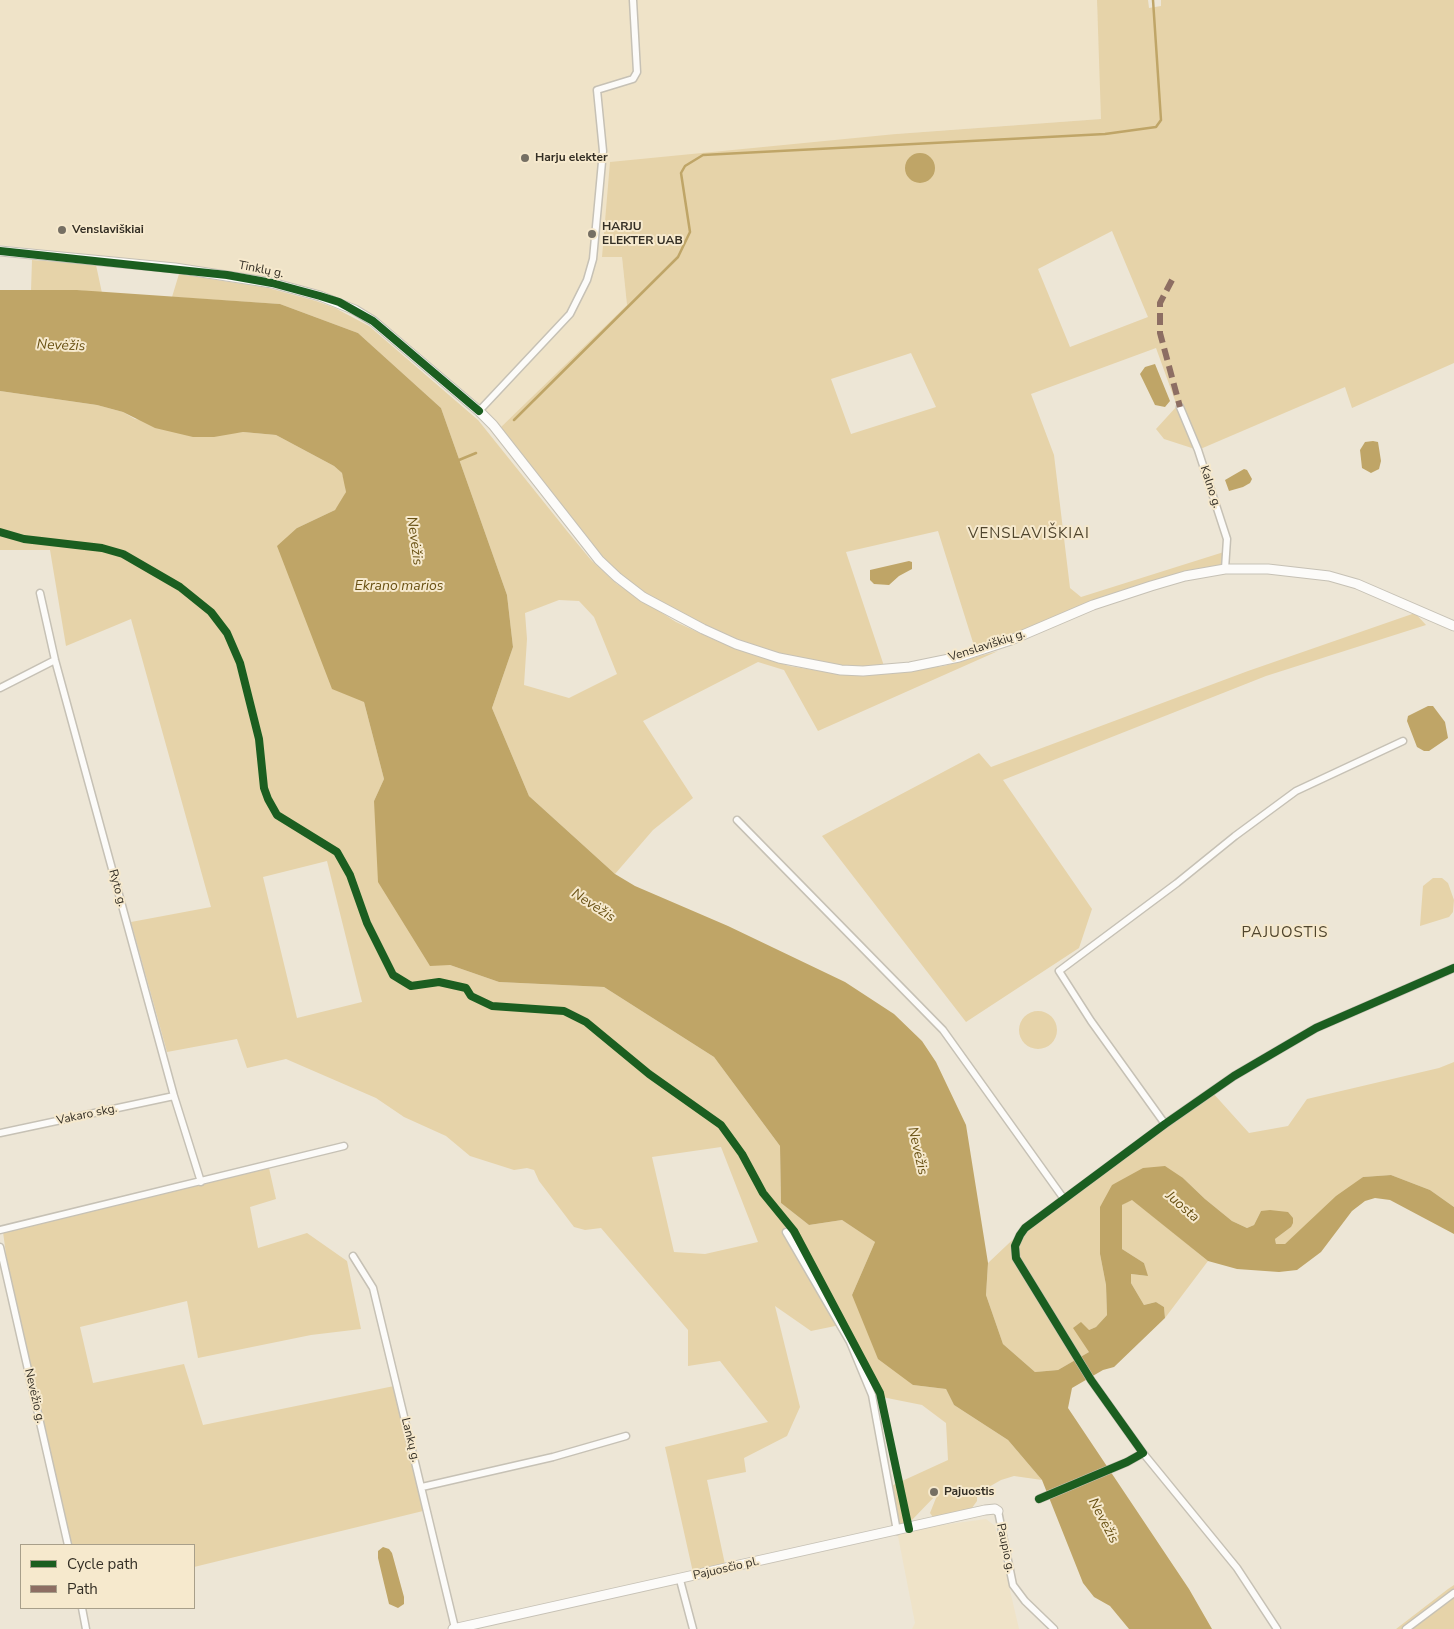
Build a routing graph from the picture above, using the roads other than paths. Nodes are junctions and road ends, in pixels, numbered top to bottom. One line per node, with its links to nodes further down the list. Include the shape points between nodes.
1 (633, 0): 4 (street, via 637,72 633,79 597,90 603,151 593,259 587,280 570,314)
2 (0, 250): 4 (main road, Tinklų g., via 227,275 320,296 355,310 372,321)
3 (1180, 407): 6 (street, Kalno g., via 1198,450 1227,539)
4 (479, 410): 5 (main road, Tinklų g.)
5 (572, 527): 6 (main road, Venslaviškių g., via 599,560 643,597 736,644 779,658 841,670 910,667 959,657 1012,640 1093,605 1185,576)
6 (1225, 569): 8 (main road, Venslaviškių g., via 1276,569 1329,576 1357,584)
7 (40, 592): 9 (street, Ryto g.)
8 (1454, 626)
9 (54, 660): 10 (street); 14 (street, Ryto g.)
10 (0, 688)
11 (1404, 741): 15 (street, via 1296,791 1059,971 1091,1022)
12 (737, 820): 19 (street, via 943,1030)
13 (1454, 968): 15 (street, via 1316,1028 1234,1076)
14 (174, 1096): 16 (street, Vakaro skg.); 18 (street, Ryto g.)
15 (1165, 1124): 19 (street)
16 (0, 1133)
17 (344, 1146): 18 (street)
18 (201, 1182): 20 (street)
19 (1064, 1199): 25 (street, via 1025,1228 1015,1246 1016,1258 1091,1380)
20 (0, 1230)
21 (786, 1232): 29 (street, via 850,1342 872,1395)
22 (0, 1247): 30 (street, Nevėžio g.)
23 (353, 1256): 26 (street, Lankų g., via 373,1288)
24 (626, 1436): 26 (street, via 553,1457)
25 (1143, 1453): 27 (street); 39 (street, via 1237,1568)
26 (422, 1487): 36 (street, Lankų g.)
27 (1040, 1499)
28 (998, 1511): 29 (main road, Pajuosčio pl., via 985,1510); 38 (street, Paupio g., via 1013,1585)
29 (897, 1532): 31 (main road, Pajuosčio pl.)
30 (68, 1544)
31 (680, 1580): 34 (main road, Pajuosčio pl.); 37 (street)
32 (1454, 1593): 40 (street)
33 (82, 1609): 35 (street)
34 (483, 1626): 36 (main road, Pajuosčio pl.)
35 (86, 1629)
36 (454, 1629)
37 (693, 1629)
38 (1054, 1629)
39 (1277, 1629)
40 (1406, 1629)

